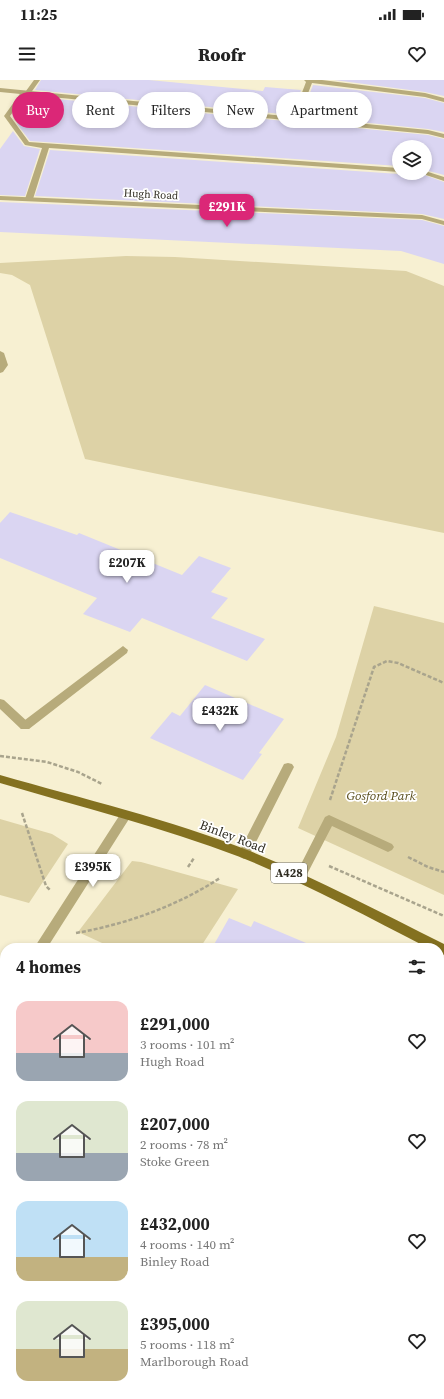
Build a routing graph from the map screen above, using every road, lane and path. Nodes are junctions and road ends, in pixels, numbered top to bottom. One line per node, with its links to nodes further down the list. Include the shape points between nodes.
1 (37, 80): 5 (street)
2 (308, 80): 6 (street); 8 (street, via 424,95)
3 (0, 90): 4 (street)
4 (17, 92)
5 (27, 92)
6 (304, 92)
7 (64, 97): 10 (street)
8 (444, 100)
9 (12, 110): 11 (street, via 7,116)
10 (276, 117)
11 (12, 123)
12 (372, 127): 14 (street)
13 (16, 128): 15 (street, via 27,144)
14 (444, 136)
15 (46, 146): 16 (street); 20 (street)
16 (392, 170)
17 (432, 176): 18 (street)
18 (444, 179)
19 (0, 198): 20 (street, Hugh Road)
20 (29, 199): 21 (street, Hugh Road, via 422,217)
21 (444, 224)
22 (0, 352): 23 (street, via 4,365)
23 (0, 370)
24 (123, 650): 26 (street, via 25,726)
25 (444, 683): 31 (path, via 398,663 387,661 374,667 331,796)
26 (0, 704)
27 (288, 767): 33 (street)
28 (0, 779): 30 (main road, Binley Road / A428)
29 (22, 813): 37 (path, via 46,886)
30 (125, 816): 33 (main road, Binley Road / A428, via 185,833); 37 (street)
31 (328, 820): 32 (street); 35 (street)
32 (388, 846): 34 (path, via 428,867)
33 (244, 854): 35 (main road, Binley Road / A428)
34 (444, 872)
35 (300, 877): 40 (main road, Binley Road / A428)
36 (220, 878): 38 (path, via 204,889 142,916 90,932)
37 (66, 908): 38 (street)
38 (47, 937): 39 (street)
39 (43, 943)
40 (430, 943)

